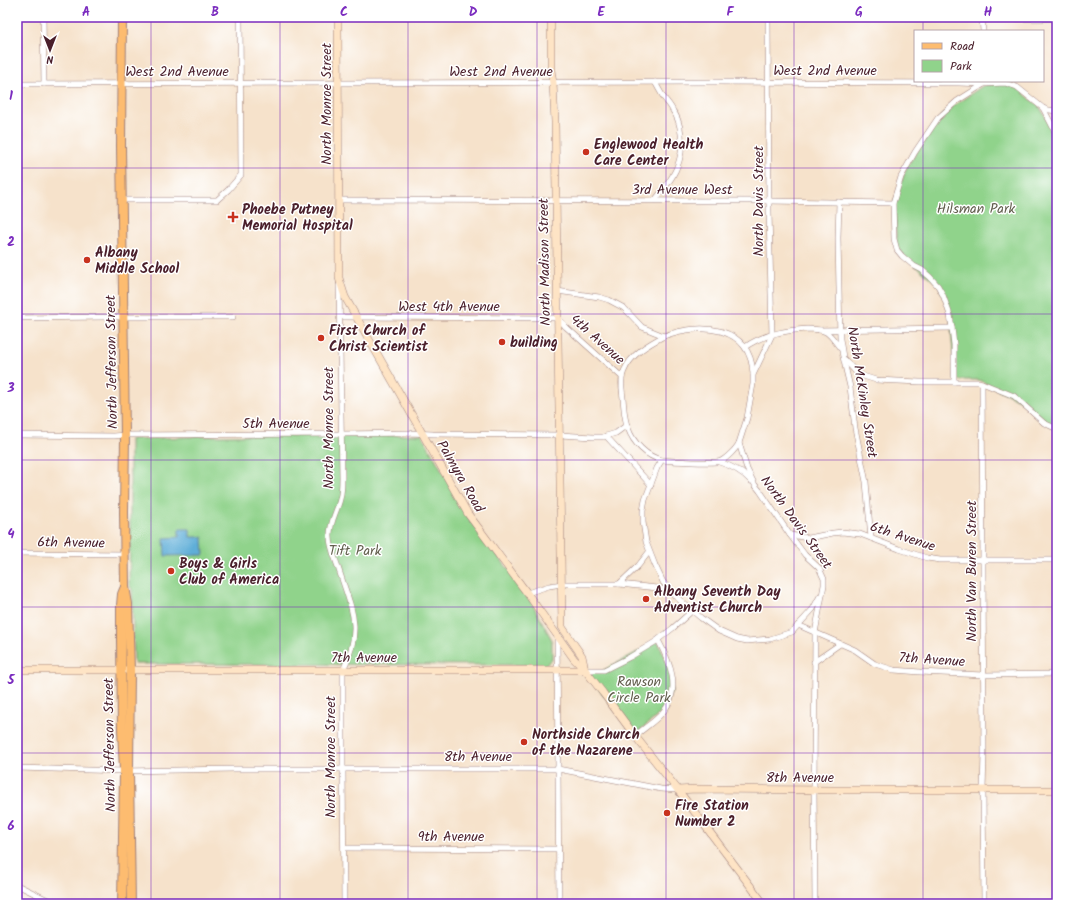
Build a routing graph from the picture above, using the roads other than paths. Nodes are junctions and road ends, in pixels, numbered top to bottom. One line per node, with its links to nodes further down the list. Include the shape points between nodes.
1 (43, 17): 18 (street)
2 (122, 17): 12 (main road, North Jefferson Street)
3 (240, 17): 13 (street)
4 (338, 17): 14 (main road, North Monroe Street)
5 (551, 17): 15 (main road, North Madison Street)
6 (768, 17): 11 (street, North Davis Street)
7 (982, 18): 8 (street); 9 (street)
8 (1057, 19)
9 (983, 30)
10 (655, 82): 11 (street, West 2nd Avenue); 15 (street, West 2nd Avenue); 25 (street, via 674,111 682,141 678,167)
11 (769, 82): 16 (street, West 2nd Avenue); 26 (street, North Davis Street)
12 (122, 83): 13 (street, West 2nd Avenue); 18 (street, West 2nd Avenue); 22 (main road, North Jefferson Street)
13 (240, 83): 14 (street, West 2nd Avenue); 22 (street, via 241,176 228,190 217,200)
14 (339, 83): 15 (street, West 2nd Avenue); 23 (main road, North Monroe Street)
15 (553, 83): 24 (main road, North Madison Street)
16 (984, 83): 19 (street, via 1005,83 1017,87); 28 (street, via 956,101 938,118 907,164)
17 (17, 84): 18 (street, West 2nd Avenue)
18 (44, 84)
19 (1042, 108): 20 (street); 21 (street)
20 (1057, 111)
21 (1057, 135)
22 (122, 200): 31 (main road, North Jefferson Street)
23 (339, 200): 24 (street, 3rd Avenue West); 29 (main road, North Monroe Street)
24 (556, 200): 25 (street, 3rd Avenue West); 30 (main road, North Madison Street)
25 (655, 200): 26 (street, 3rd Avenue West)
26 (769, 201): 27 (street, 3rd Avenue West); 40 (street, North Davis Street)
27 (840, 202): 28 (street, 3rd Avenue West); 38 (street, North McKinley Street)
28 (893, 203): 37 (street, via 896,247 907,260 938,286 947,305)
29 (339, 278): 33 (street, North Monroe Street); 35 (main road, Palmyra Road, via 345,297)
30 (558, 291): 36 (main road, North Madison Street); 41 (street, via 609,300 624,308 642,327)
31 (123, 317): 32 (street); 34 (street); 55 (main road, North Jefferson Street)
32 (233, 317)
33 (340, 317): 35 (street, West 4th Avenue); 51 (street, North Monroe Street)
34 (17, 318)
35 (358, 318): 36 (street, West 4th Avenue); 52 (main road, Palmyra Road)
36 (558, 318): 46 (street, 4th Avenue); 53 (main road, North Madison Street)
37 (952, 328): 38 (street); 47 (street)
38 (840, 329): 39 (street); 43 (street, North McKinley Street)
39 (819, 330): 40 (street, via 791,330); 43 (street, via 829,334)
40 (772, 334): 42 (street); 45 (street, North Davis Street)
41 (664, 336): 42 (street, via 681,330 715,330 731,335); 46 (street, via 651,342 635,356 622,373)
42 (745, 348): 45 (street, via 751,360)
43 (842, 350): 44 (street, North McKinley Street)
44 (843, 358): 47 (street, via 856,372 876,380); 63 (street, North McKinley Street, via 866,482)
45 (753, 375): 57 (street, North Davis Street, via 748,418)
46 (622, 377): 49 (street)
47 (954, 382): 48 (street)
48 (982, 383): 50 (street, via 1014,396 1044,423); 67 (street, North Van Buren Street)
49 (627, 425): 56 (street, 5th Avenue); 58 (street, via 633,438 647,454)
50 (1057, 429)
51 (341, 434): 52 (street, 5th Avenue); 55 (street, 5th Avenue); 84 (street, North Monroe Street, via 342,489 333,515 330,538 355,627 350,657)
52 (422, 434): 53 (street, 5th Avenue); 73 (main road, Palmyra Road, via 468,514)
53 (560, 434): 56 (street, 5th Avenue); 69 (main road, North Madison Street)
54 (17, 435): 55 (street, 5th Avenue)
55 (125, 435): 66 (main road, North Jefferson Street)
56 (606, 436): 60 (street)
57 (739, 443): 59 (street, via 731,453); 61 (street, North Davis Street)
58 (662, 460): 59 (street); 60 (street)
59 (718, 462): 61 (street, via 736,468)
60 (650, 485): 64 (street, via 643,511 644,532)
61 (755, 485): 62 (street, North Davis Street)
62 (790, 535): 63 (street, 6th Avenue, via 809,538 842,532); 71 (street, North Davis Street, via 819,568 824,580)
63 (871, 538): 67 (street, 6th Avenue, via 898,550 927,558)
64 (649, 552): 70 (street); 72 (street, via 663,582)
65 (17, 553): 66 (street, 6th Avenue)
66 (124, 554): 83 (main road, North Jefferson Street, via 125,587 121,605)
67 (983, 560): 68 (street, 6th Avenue); 88 (street, North Van Buren Street)
68 (1057, 560)
69 (562, 584): 70 (street); 73 (street); 76 (main road, North Madison Street)
70 (619, 584): 72 (street)
71 (823, 590): 75 (street, via 813,609); 77 (street, North Davis Street)
72 (671, 591): 74 (street)
73 (527, 593): 78 (main road, Palmyra Road)
74 (692, 610): 75 (street, via 719,631 737,640 770,639 792,632); 79 (street, 7th Avenue)
75 (798, 625): 77 (street, 7th Avenue)
76 (562, 627): 86 (main road, Palmyra Road, via 582,656)
77 (815, 633): 80 (street, 7th Avenue); 81 (street, North Davis Street)
78 (557, 636): 85 (street); 86 (main road, Palmyra Road)
79 (658, 640): 86 (street, 7th Avenue, via 604,670); 89 (street, via 671,669 673,689 669,704 663,712)
80 (840, 644): 81 (street); 88 (street, 7th Avenue, via 855,650 875,664 894,670)
81 (814, 662): 95 (street, North Davis Street)
82 (17, 670): 83 (main road, 7th Avenue)
83 (125, 670): 84 (main road, 7th Avenue); 93 (main road, North Jefferson Street)
84 (343, 670): 85 (main road, 7th Avenue); 91 (street, North Monroe Street)
85 (557, 670): 86 (main road, 7th Avenue); 92 (street)
86 (585, 670): 89 (main road, Palmyra Road)
87 (1057, 674): 88 (street, 7th Avenue)
88 (983, 675): 96 (street, North Van Buren Street)
89 (635, 736): 94 (main road, Palmyra Road)
90 (17, 768): 93 (street, 8th Avenue)
91 (343, 769): 92 (street, 8th Avenue); 93 (street, 8th Avenue); 98 (street, North Monroe Street)
92 (558, 769): 94 (street, 8th Avenue); 99 (street)
93 (126, 771): 102 (main road, North Jefferson Street); 103 (main road, North Jefferson Street)
94 (678, 790): 95 (main road, 8th Avenue); 106 (main road, Palmyra Road)
95 (814, 790): 96 (main road, 8th Avenue); 107 (street, North Davis Street)
96 (982, 790): 97 (main road, 8th Avenue); 108 (street, North Van Buren Street)
97 (1057, 790)
98 (344, 848): 99 (street, 9th Avenue); 104 (street, North Monroe Street)
99 (559, 849): 105 (street)
100 (17, 885): 101 (street)
101 (50, 901)
102 (122, 904)
103 (131, 904)
104 (344, 904)
105 (559, 904)
106 (764, 904)
107 (815, 904)
108 (984, 904)

